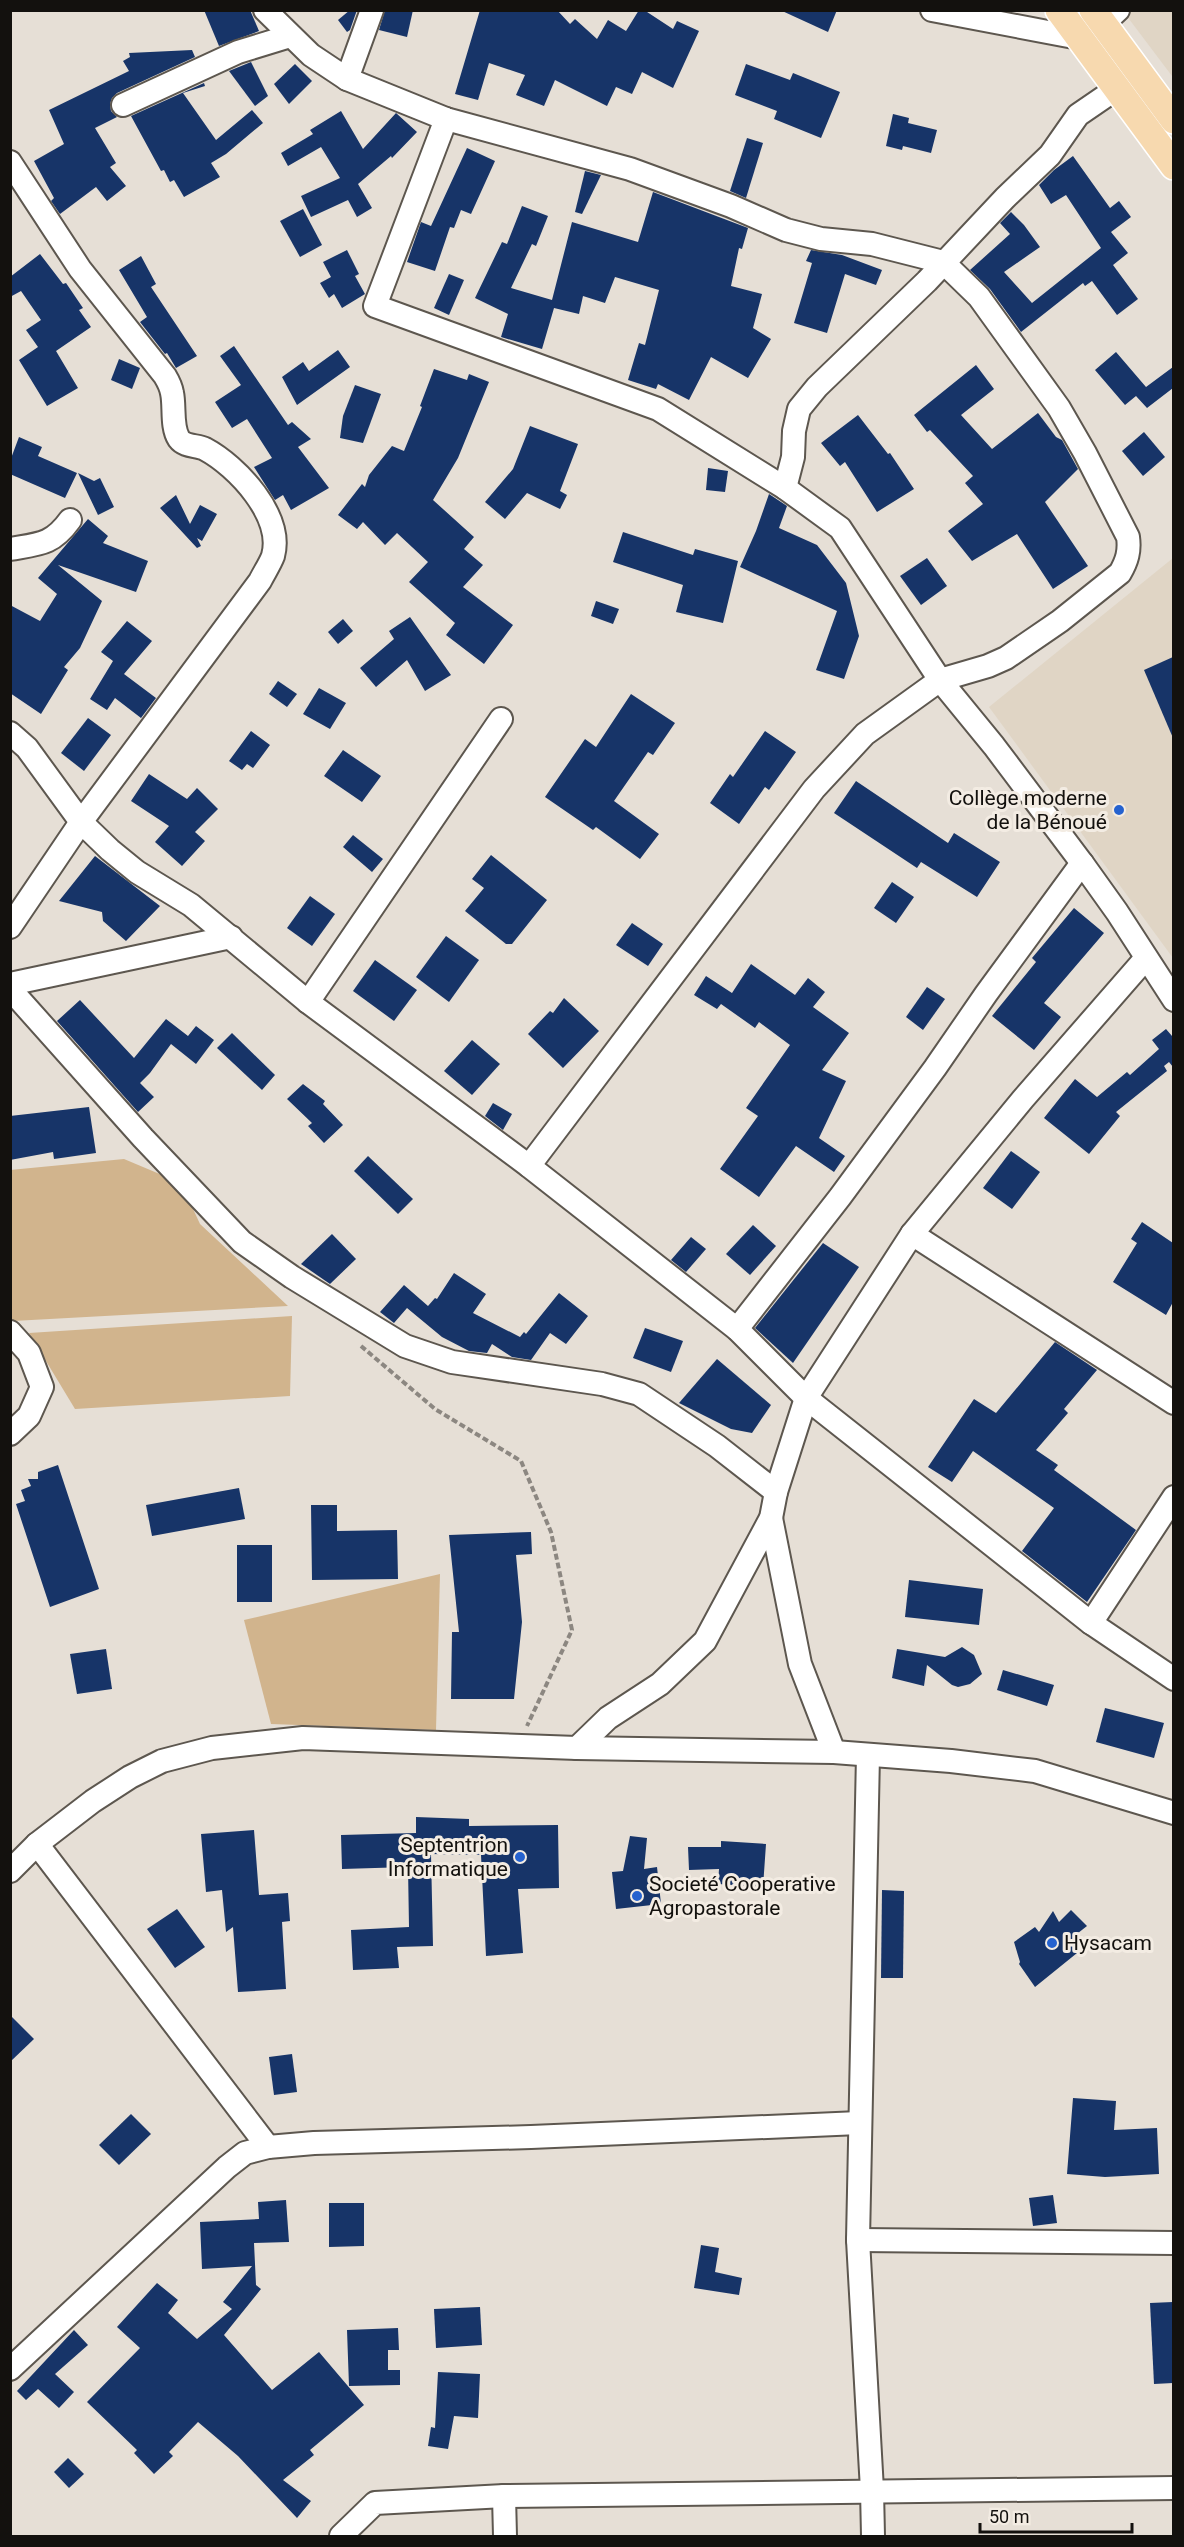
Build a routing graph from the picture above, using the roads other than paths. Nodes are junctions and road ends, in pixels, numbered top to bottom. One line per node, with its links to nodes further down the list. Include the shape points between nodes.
1 (265, 10): 6 (street)
2 (372, 10): 8 (street)
3 (932, 10): 7 (street)
4 (1059, 10): 7 (main road)
5 (1105, 15): 12 (main road)
6 (290, 36): 8 (street); 10 (street, via 238,52)
7 (1079, 38): 9 (main road)
8 (347, 79): 11 (street)
9 (1116, 89): 14 (main road); 15 (street, via 1078,115 1050,155)
10 (123, 105)
11 (446, 119): 15 (street, via 630,169 786,230 821,239 872,244); 16 (street, via 375,306 658,409)
12 (1173, 120)
13 (10, 162): 22 (street, via 80,269 165,376 172,391 179,439 203,448 235,469 269,518 274,539 273,556 260,581)
14 (1173, 166)
15 (943, 262): 16 (street, via 799,409); 19 (street, via 979,297 1059,408 1128,537 1130,549 1120,573 1060,621 1006,658)
16 (785, 488): 19 (street, via 840,528)
17 (69, 520): 18 (street, via 59,535 47,542)
18 (10, 549)
19 (940, 680): 23 (street); 31 (street, via 865,734 814,789)
20 (501, 719): 30 (street)
21 (10, 733): 22 (street, via 27,748)
22 (81, 822): 24 (street); 25 (street, via 137,872 191,905)
23 (1082, 864): 26 (street); 33 (street, via 888,1133)
24 (10, 927)
25 (231, 937): 27 (street); 30 (street)
26 (1146, 958): 29 (street); 32 (street)
27 (10, 984)
28 (10, 989): 38 (street, via 242,1242 291,1277 405,1346 452,1362 602,1384 639,1394 717,1446)
29 (1173, 1000)
30 (308, 1002): 31 (street)
31 (529, 1166): 33 (street)
32 (912, 1233): 35 (street); 36 (street)
33 (737, 1329): 35 (street)
34 (10, 1332): 37 (street, via 29,1353 42,1387 29,1416)
35 (806, 1398): 38 (street); 41 (street)
36 (1173, 1403)
37 (10, 1434)
38 (776, 1492): 40 (street)
39 (1173, 1497): 41 (street)
40 (771, 1518): 43 (street, via 705,1641 660,1684 608,1718); 44 (street, via 800,1664)
41 (1091, 1623): 42 (street)
42 (1173, 1679)
43 (577, 1748): 44 (street); 47 (street, via 303,1738 212,1748 162,1761 130,1777)
44 (834, 1752): 45 (street)
45 (868, 1755): 46 (street, via 1035,1772); 49 (street)
46 (1173, 1813)
47 (37, 1844): 48 (street); 50 (street)
48 (10, 1871)
49 (859, 2123): 50 (street); 51 (street)
50 (268, 2147): 53 (street, via 245,2154 227,2167)
51 (858, 2240): 52 (street); 55 (street)
52 (1173, 2243)
53 (10, 2369)
54 (1173, 2488): 55 (street)
55 (872, 2490): 56 (street); 59 (street)
56 (504, 2496): 57 (street, via 375,2504); 58 (street)
57 (341, 2536)
58 (505, 2536)
59 (873, 2536)

